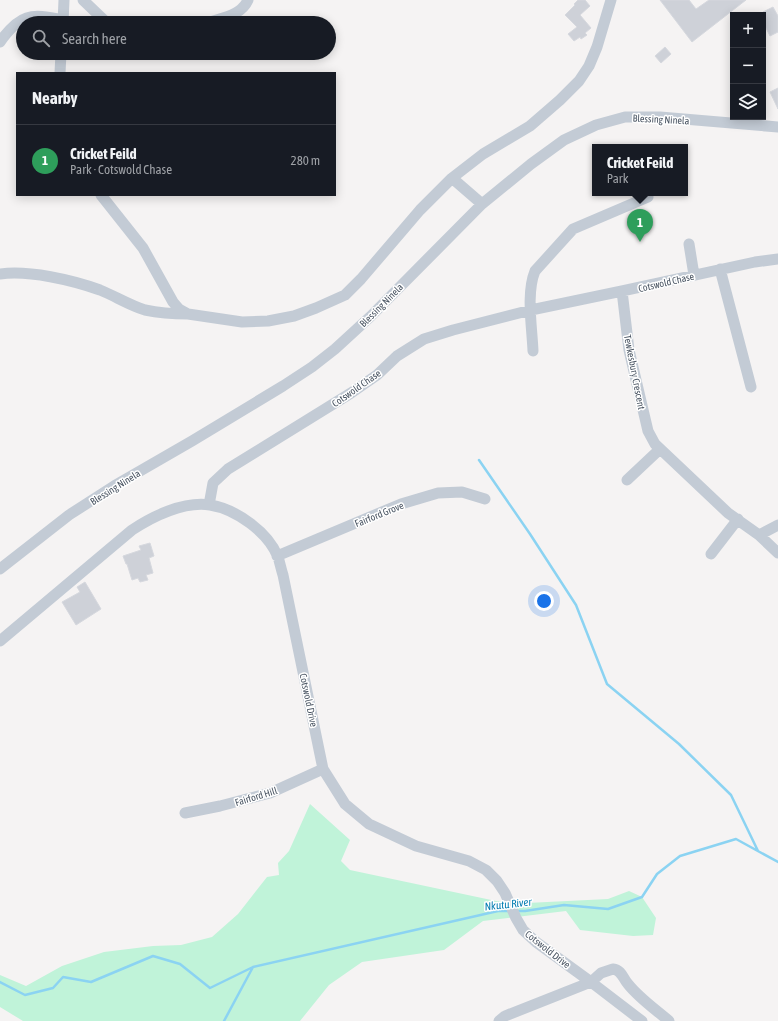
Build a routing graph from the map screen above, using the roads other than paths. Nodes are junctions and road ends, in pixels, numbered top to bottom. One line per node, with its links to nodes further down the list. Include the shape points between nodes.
1 (64, 0): 5 (street)
2 (83, 0): 6 (street)
3 (248, 0): 7 (street, via 239,11)
4 (610, 0): 13 (street, via 597,47 579,81 530,126 483,154)
5 (63, 16)
6 (100, 16)
7 (226, 16)
8 (16, 24): 9 (street)
9 (0, 42)
10 (61, 60): 11 (street)
11 (60, 72)
12 (778, 127): 16 (street, Blessing Ninela, via 660,117 625,117 596,125 564,140)
13 (452, 178): 16 (street); 24 (street, via 420,210 345,295 294,316 268,321 242,322)
14 (102, 196): 24 (street, via 143,248 173,302)
15 (648, 197): 23 (street, via 574,229 534,271)
16 (482, 204): 37 (street, Blessing Ninela, via 371,316 312,367 69,515)
17 (689, 244): 21 (street)
18 (778, 258): 19 (street, Cotswold Chase)
19 (720, 270): 21 (street, Cotswold Chase); 26 (street)
20 (0, 274): 24 (street, via 25,274 72,281 144,309)
21 (694, 275): 22 (street, Cotswold Chase)
22 (622, 291): 23 (street, Cotswold Chase); 27 (street, Tewkesbury Crescent, via 629,350 644,416 648,431)
23 (531, 310): 25 (street); 30 (street, Cotswold Chase, via 424,339 397,356 377,375 351,393 228,469 213,484)
24 (188, 314)
25 (533, 351)
26 (751, 387)
27 (660, 449): 28 (street); 31 (street, Tewkesbury Crescent)
28 (627, 480)
29 (485, 499): 36 (street, Fairford Grove, via 462,492 438,493 401,504)
30 (209, 505): 36 (street, Cotswold Drive, via 228,510 250,522 270,543); 38 (street, Cotswold Drive, via 179,508 158,515 132,530)
31 (738, 520): 33 (street, Tewkesbury Crescent); 35 (street)
32 (778, 525): 33 (street)
33 (759, 534): 34 (street, Tewkesbury Crescent)
34 (778, 553)
35 (711, 554)
36 (277, 556): 39 (street, Cotswold Drive)
37 (0, 569)
38 (0, 641)
39 (323, 769): 40 (street, Fairford Hill, via 270,793); 41 (street, Cotswold Drive, via 345,804 369,824 416,846 469,861 486,870 505,892 523,930)
40 (185, 814)
41 (591, 982): 42 (street); 43 (street, Cotswold Drive); 44 (street, via 601,973 616,969 636,994)
42 (498, 1021)
43 (642, 1021)
44 (669, 1021)

